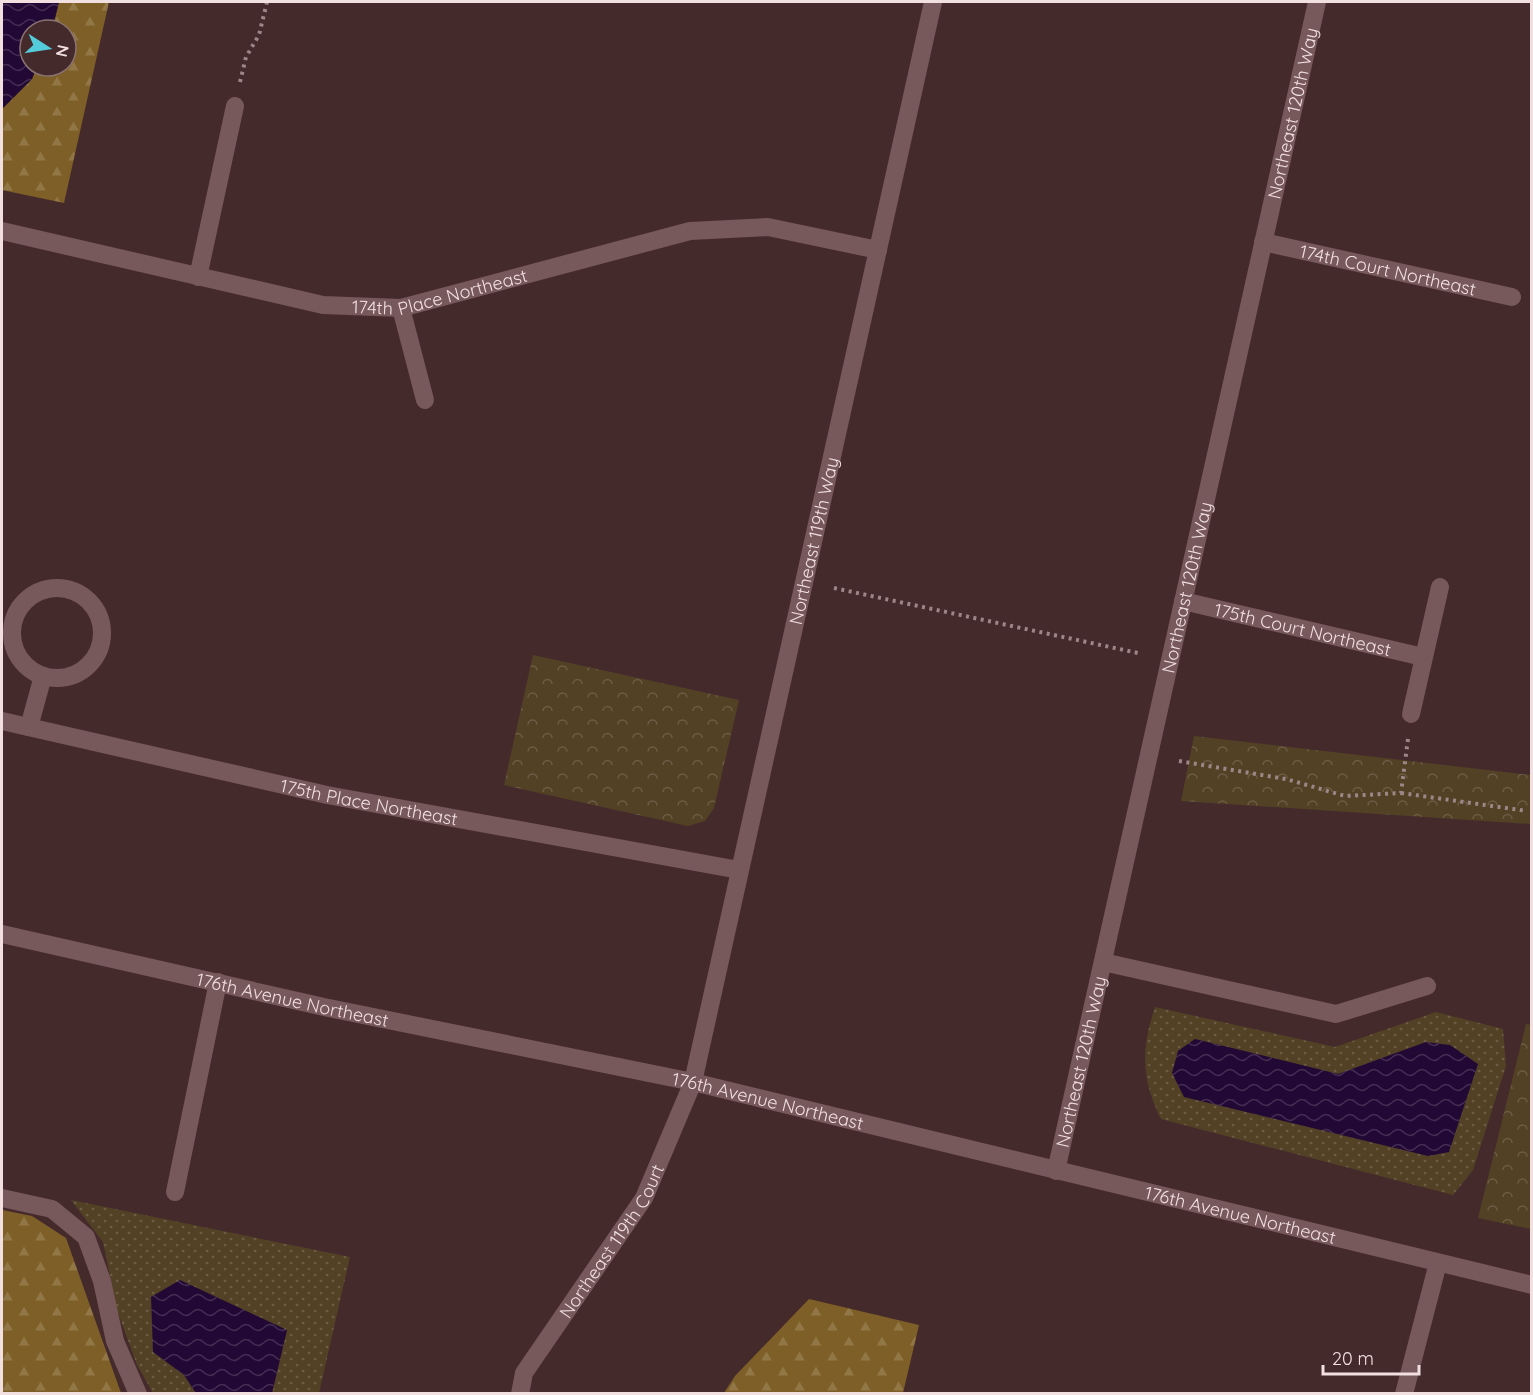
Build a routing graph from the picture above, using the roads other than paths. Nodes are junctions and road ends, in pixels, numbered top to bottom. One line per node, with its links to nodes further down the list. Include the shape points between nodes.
1 (933, 2): 6 (street, Northeast 119th Way)
2 (1317, 2): 5 (street, Northeast 120th Way)
3 (235, 106): 7 (street)
4 (2, 231): 7 (street, 174th Place Northeast)
5 (1263, 242): 8 (street, 174th Court Northeast); 12 (street, Northeast 120th Way)
6 (878, 250): 9 (street, 174th Place Northeast, via 768,227 690,231); 18 (street, Northeast 119th Way)
7 (198, 277): 9 (street, 174th Place Northeast, via 323,305)
8 (1512, 297)
9 (401, 308): 10 (street)
10 (425, 400)
11 (1440, 587): 13 (street)
12 (1183, 601): 13 (street, 175th Court Northeast); 20 (street, Northeast 120th Way)
13 (1423, 657): 15 (street)
14 (43, 676): 14 (street, via 66,678 80,673 99,651 101,622 95,608 73,590 45,589 23,602 15,614 12,640 16,654 25,666); 17 (street)
15 (1411, 714)
16 (2, 721): 17 (street, 175th Place Northeast)
17 (29, 727): 18 (street, 175th Place Northeast, via 327,795)
18 (739, 870): 23 (street, Northeast 119th Way)
19 (2, 934): 21 (street, 176th Avenue Northeast)
20 (1102, 962): 22 (street, via 1335,1014); 24 (street, Northeast 120th Way)
21 (218, 982): 23 (street, 176th Avenue Northeast); 25 (street)
22 (1427, 986)
23 (693, 1082): 24 (street, 176th Avenue Northeast); 30 (street, Northeast 119th Court, via 644,1198 524,1373)
24 (1056, 1171): 27 (street, 176th Avenue Northeast)
25 (175, 1192)
26 (2, 1198): 29 (street, via 52,1209 86,1237 102,1281 115,1341)
27 (1438, 1263): 28 (street, 176th Avenue Northeast); 31 (street)
28 (1532, 1285)
29 (138, 1394)
30 (520, 1394)
31 (1404, 1394)

